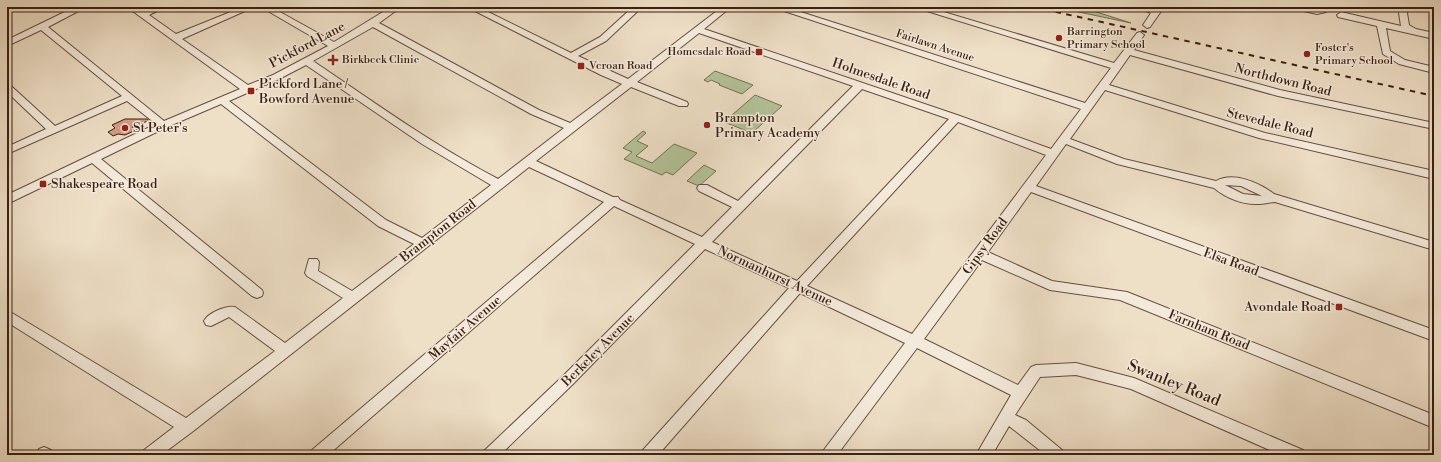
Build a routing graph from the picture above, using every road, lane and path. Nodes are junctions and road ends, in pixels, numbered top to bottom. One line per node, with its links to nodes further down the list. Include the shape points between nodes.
1 (82, 7): 24 (street)
2 (131, 7): 19 (street)
3 (161, 7): 19 (street)
4 (250, 7): 29 (street)
5 (265, 7): 31 (street)
6 (397, 7): 21 (street, Pickford Lane)
7 (472, 7): 33 (street)
8 (638, 7): 33 (street, via 603,39)
9 (727, 7): 25 (street, Brampton Road)
10 (918, 7): 35 (street)
11 (1140, 7): 18 (street)
12 (1298, 7): 16 (street)
13 (1406, 7): 26 (street, via 1403,14 1404,26)
14 (1425, 7): 17 (street)
15 (781, 8): 45 (street, Fairlawn Avenue)
16 (1323, 9)
17 (1434, 9)
18 (1158, 10): 22 (street)
19 (142, 15): 29 (street)
20 (1341, 15): 23 (street)
21 (372, 23): 31 (street, Pickford Lane); 49 (street, via 535,112)
22 (1147, 25)
23 (1381, 25): 26 (street); 36 (street, via 1386,52 1402,62)
24 (40, 27): 30 (street); 42 (street)
25 (699, 30): 37 (street, Brampton Road); 38 (street, Holmesdale Road)
26 (1414, 32): 28 (street)
27 (1140, 35): 32 (street, Gipsy Road)
28 (1434, 36)
29 (175, 38): 41 (street)
30 (7, 44)
31 (335, 46): 34 (street, Pickford Lane)
32 (1128, 51): 35 (street, Gipsy Road); 48 (street, Northdown Road, via 1271,91)
33 (572, 56): 37 (street)
34 (306, 62): 41 (street, Pickford Lane); 57 (street, via 449,156)
35 (1116, 67): 39 (street, Gipsy Road)
36 (1434, 70)
37 (630, 83): 44 (street); 49 (street, Brampton Road)
38 (860, 85): 46 (street, Holmesdale Road); 62 (street, Berkeley Avenue)
39 (1102, 86): 45 (street, Gipsy Road); 56 (street, Stevedale Road, via 1263,136)
40 (7, 87): 50 (street)
41 (247, 90): 43 (street, Pickford Lane)
42 (128, 97): 47 (street); 50 (street)
43 (222, 100): 47 (street, Pickford Lane); 64 (street, via 382,223)
44 (683, 104)
45 (1086, 107): 51 (street, Gipsy Road)
46 (956, 118): 53 (street, Holmesdale Road); 68 (street)
47 (163, 125): 54 (street, Pickford Lane)
48 (1434, 126)
49 (572, 128): 55 (street, Brampton Road)
50 (53, 130): 52 (street)
51 (1064, 140): 53 (street, Gipsy Road); 65 (street, via 1121,162 1218,185 1244,199 1258,200 1270,197 1300,204)
52 (7, 151)
53 (1053, 154): 58 (street, Gipsy Road)
54 (93, 158): 60 (street, Pickford Lane); 69 (street)
55 (528, 162): 57 (street, Brampton Road); 61 (street, Normanhurst Avenue)
56 (1434, 175)
57 (499, 184): 64 (street, Brampton Road)
58 (1028, 187): 66 (street, Gipsy Road); 73 (street, Elsa Road)
59 (703, 188): 62 (street)
60 (7, 200)
61 (614, 200): 63 (street, Normanhurst Avenue); 81 (street, Mayfair Avenue)
62 (739, 206): 63 (street, Berkeley Avenue)
63 (704, 242): 68 (street, Normanhurst Avenue); 82 (street, Berkeley Avenue)
64 (422, 243): 70 (street, Brampton Road)
65 (1434, 246)
66 (980, 254): 74 (street, Gipsy Road); 78 (street, Farnham Road, via 1050,285 1122,295)
67 (313, 262): 70 (street, via 311,273)
68 (800, 288): 74 (street, Normanhurst Avenue); 83 (street)
69 (257, 293)
70 (353, 298): 75 (street, Brampton Road)
71 (7, 315): 79 (street)
72 (211, 321): 75 (street, via 230,310)
73 (1434, 336)
74 (915, 341): 76 (street, Normanhurst Avenue); 84 (street, Gipsy Road)
75 (285, 351): 79 (street, Brampton Road)
76 (1020, 393): 77 (street); 87 (street, Swanley Road, via 1036,371 1076,369 1134,384)
77 (1006, 417): 85 (street); 86 (street, via 1021,425)
78 (1434, 422)
79 (187, 427): 80 (street, Brampton Road)
80 (148, 455)
81 (317, 455)
82 (490, 455)
83 (648, 455)
84 (828, 455)
85 (984, 455)
86 (1057, 455)
87 (1298, 455)

